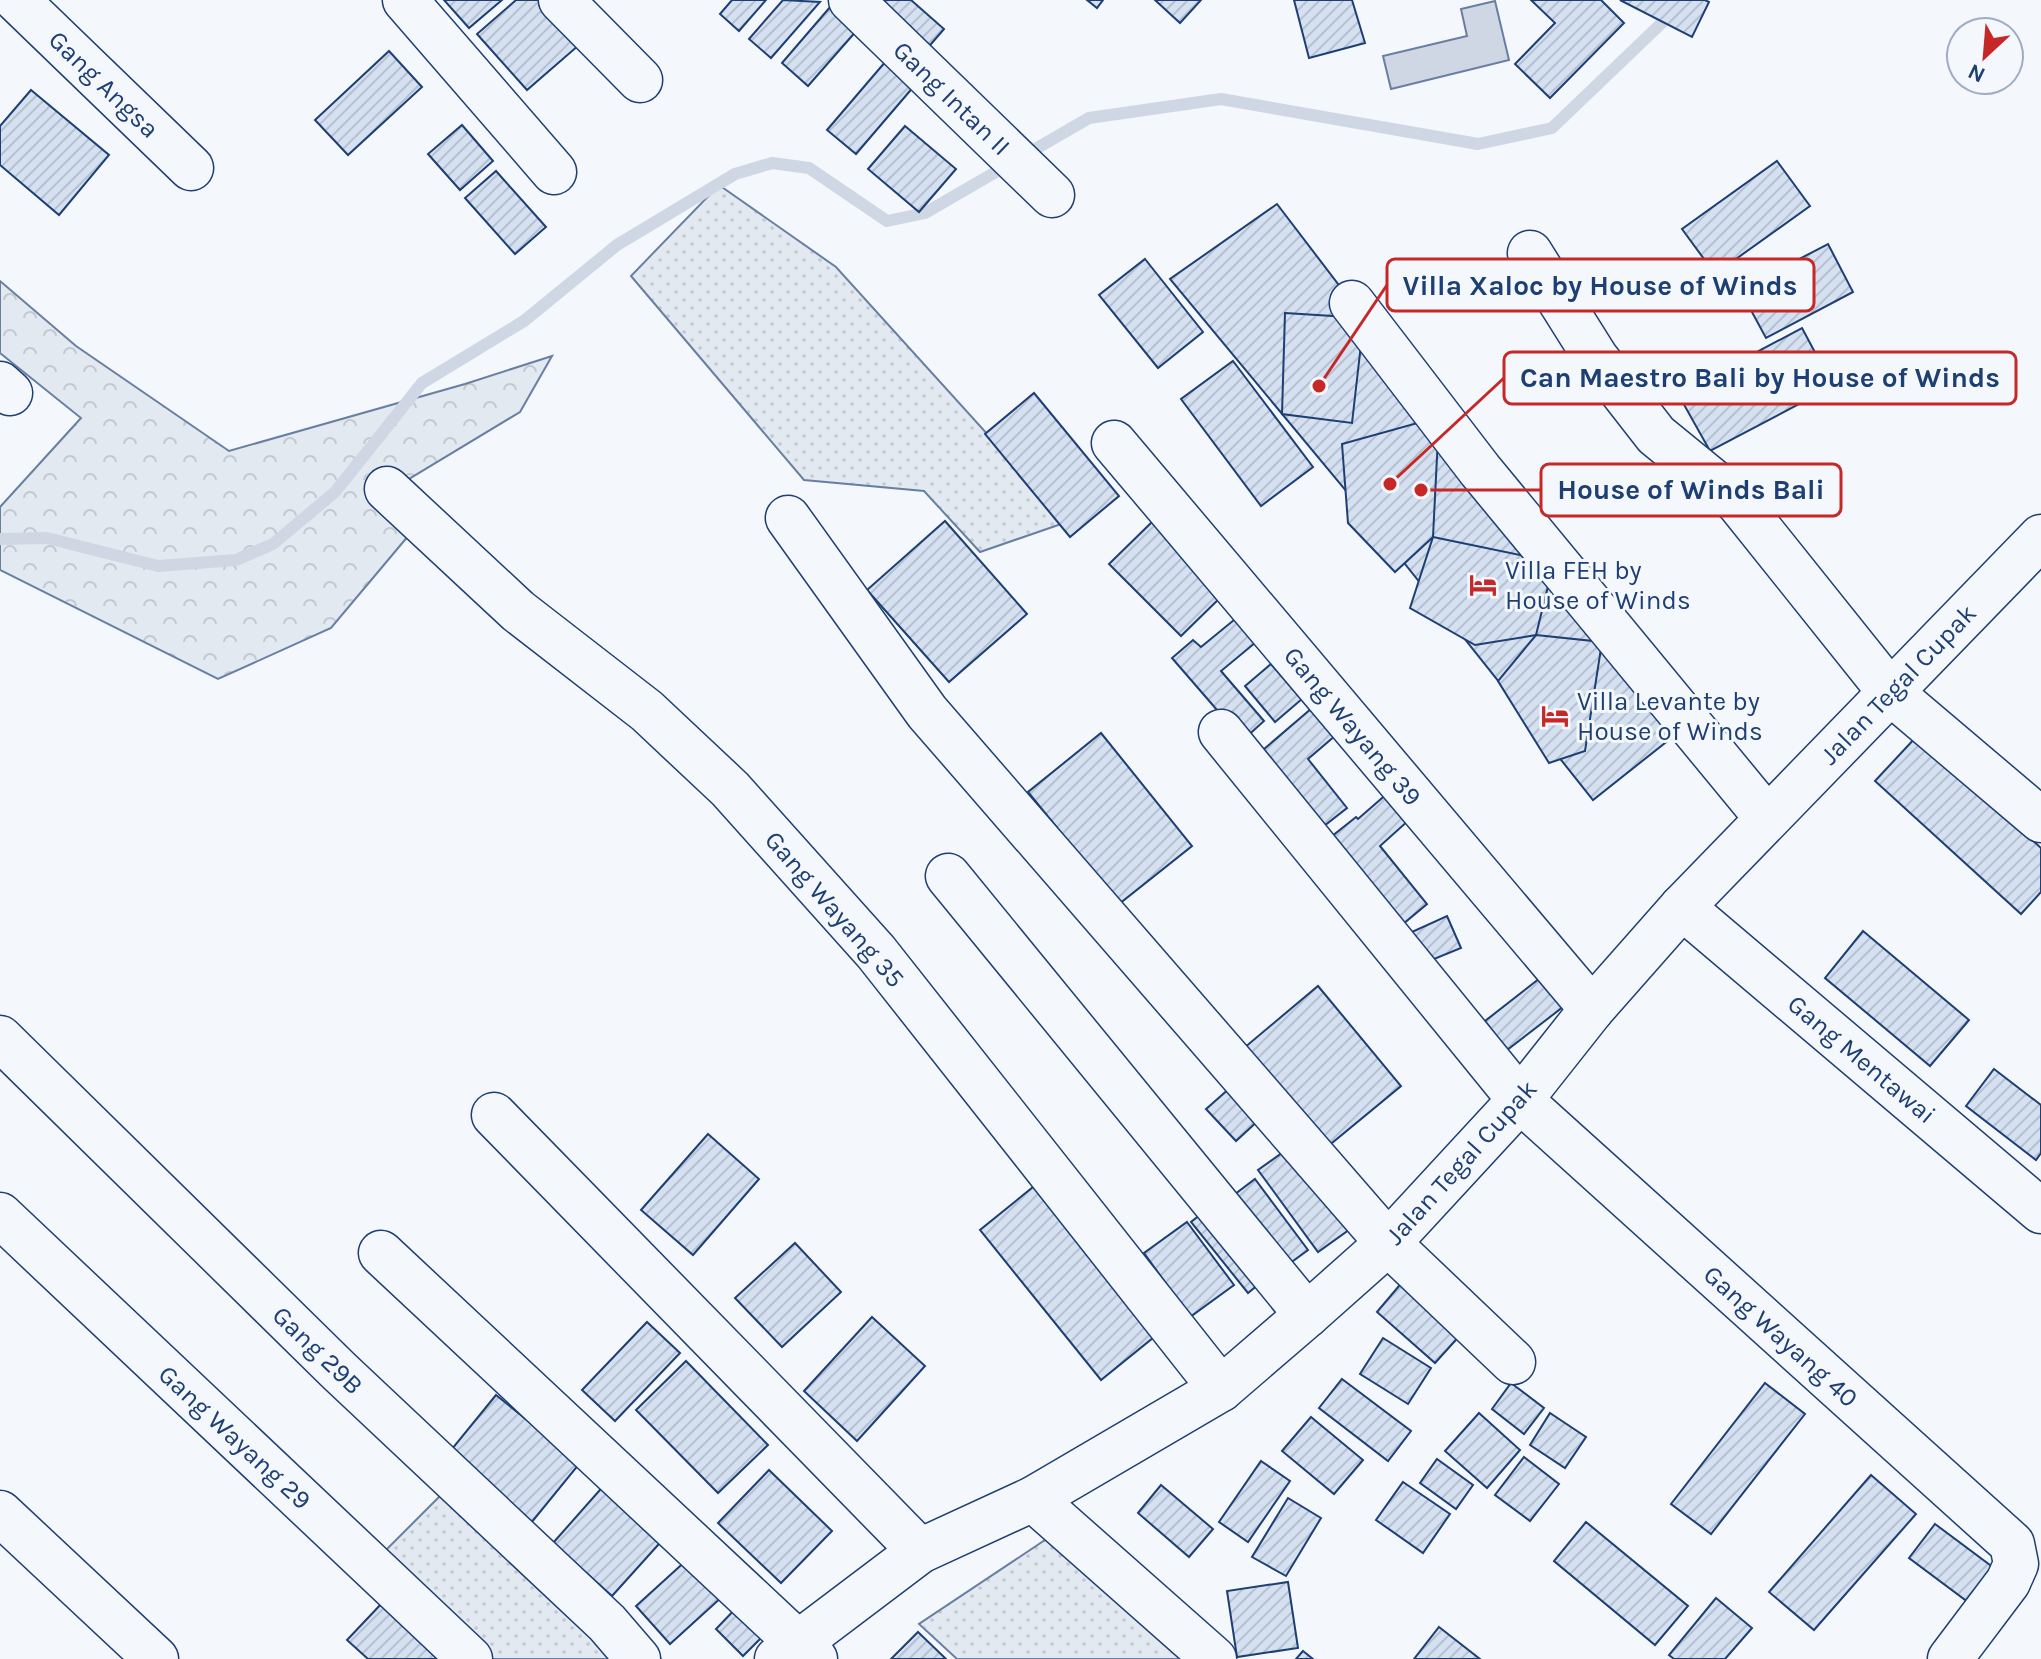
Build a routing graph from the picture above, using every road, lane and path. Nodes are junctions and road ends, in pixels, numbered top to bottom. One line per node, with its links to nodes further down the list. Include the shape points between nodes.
1 (17, 0): 6 (street, Gang Angsa)
2 (405, 0): 7 (street)
3 (561, 0): 5 (street)
4 (851, 0): 8 (street, Gang Intan II)
5 (640, 80)
6 (191, 168)
7 (554, 172)
8 (1052, 195)
9 (1530, 253): 15 (street, via 1596,358 1656,435 1738,502)
10 (1352, 303): 17 (street, via 1480,470)
11 (1114, 443): 21 (street, Gang Wayang 39)
12 (387, 489): 31 (street, Gang Wayang 35, via 518,611 647,711 730,789 876,952)
13 (788, 518): 27 (street, via 927,712)
14 (2041, 537): 15 (street, Jalan Tegal Cupak)
15 (1890, 692): 17 (street, Jalan Tegal Cupak); 18 (street)
16 (1221, 732): 23 (street, Gang Wayang 40)
17 (1767, 818): 20 (street, Jalan Tegal Cupak)
18 (2041, 820)
19 (948, 876): 29 (street)
20 (1682, 907): 21 (street, Jalan Tegal Cupak); 25 (street, Gang Mentawai)
21 (1592, 1009): 23 (street, Jalan Tegal Cupak)
22 (0, 1038): 38 (street, Gang 29B, via 339,1371 607,1623)
23 (1520, 1100): 27 (street, Jalan Tegal Cupak); 40 (street, Gang Wayang 40, via 2012,1544 2016,1564 2008,1582)
24 (494, 1115): 34 (street)
25 (2041, 1211)
26 (0, 1215): 37 (street, Gang Wayang 29)
27 (1388, 1243): 29 (street, Jalan Tegal Cupak); 30 (street)
28 (381, 1253): 35 (street)
29 (1307, 1315): 31 (street, Jalan Tegal Cupak)
30 (1513, 1362)
31 (1221, 1389): 32 (street, Jalan Tegal Cupak)
32 (1033, 1499): 34 (street, Jalan Tegal Cupak); 39 (street)
33 (0, 1513): 36 (street)
34 (920, 1551): 35 (street, Jalan Tegal Cupak)
35 (796, 1653)
36 (156, 1659)
37 (470, 1659)
38 (638, 1659)
39 (1214, 1659)
40 (1950, 1659)

